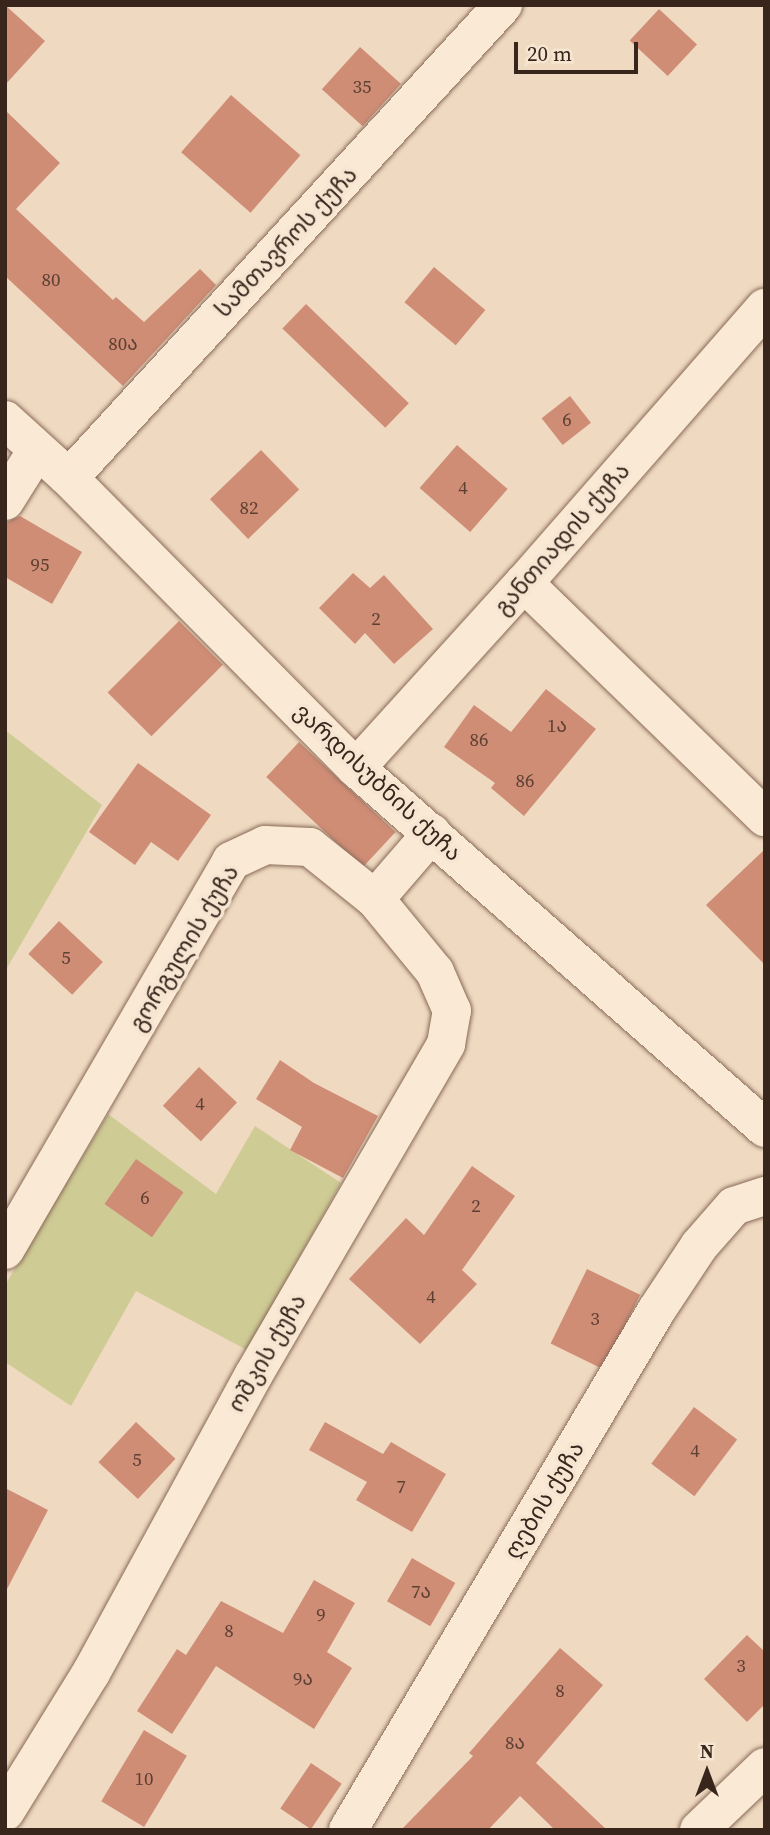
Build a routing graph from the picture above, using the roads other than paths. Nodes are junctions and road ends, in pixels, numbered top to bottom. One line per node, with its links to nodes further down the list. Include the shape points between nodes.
1 (503, 5): 5 (street, სამთავროს ქუჩა)
2 (765, 308): 7 (street, განთიადის ქუჩა)
3 (5, 420): 4 (street, ვარდისუბნის ქუჩა)
4 (37, 450): 5 (street, ვარდისუბნის ქუჩა); 6 (street)
5 (69, 478): 8 (street, ვარდისუბნის ქუჩა)
6 (5, 501)
7 (524, 583): 8 (street, განთიადის ქუჩა); 9 (street)
8 (356, 768): 10 (street, ვარდისუბნის ქუჩა)
9 (765, 817)
10 (432, 833): 11 (street); 12 (street, ვარდისუბნის ქუჩა)
11 (375, 899): 14 (street, გორგულის ქუჩა, via 310,847 265,845 231,861); 16 (street, ოშკის ქუჩა, via 435,972 452,1011 446,1044 253,1376 91,1673)
12 (765, 1128)
13 (765, 1196): 17 (street, ღების ქუჩა, via 734,1206 699,1246 656,1311)
14 (5, 1250)
15 (765, 1767): 18 (street)
16 (5, 1812)
17 (348, 1830)
18 (699, 1830)

